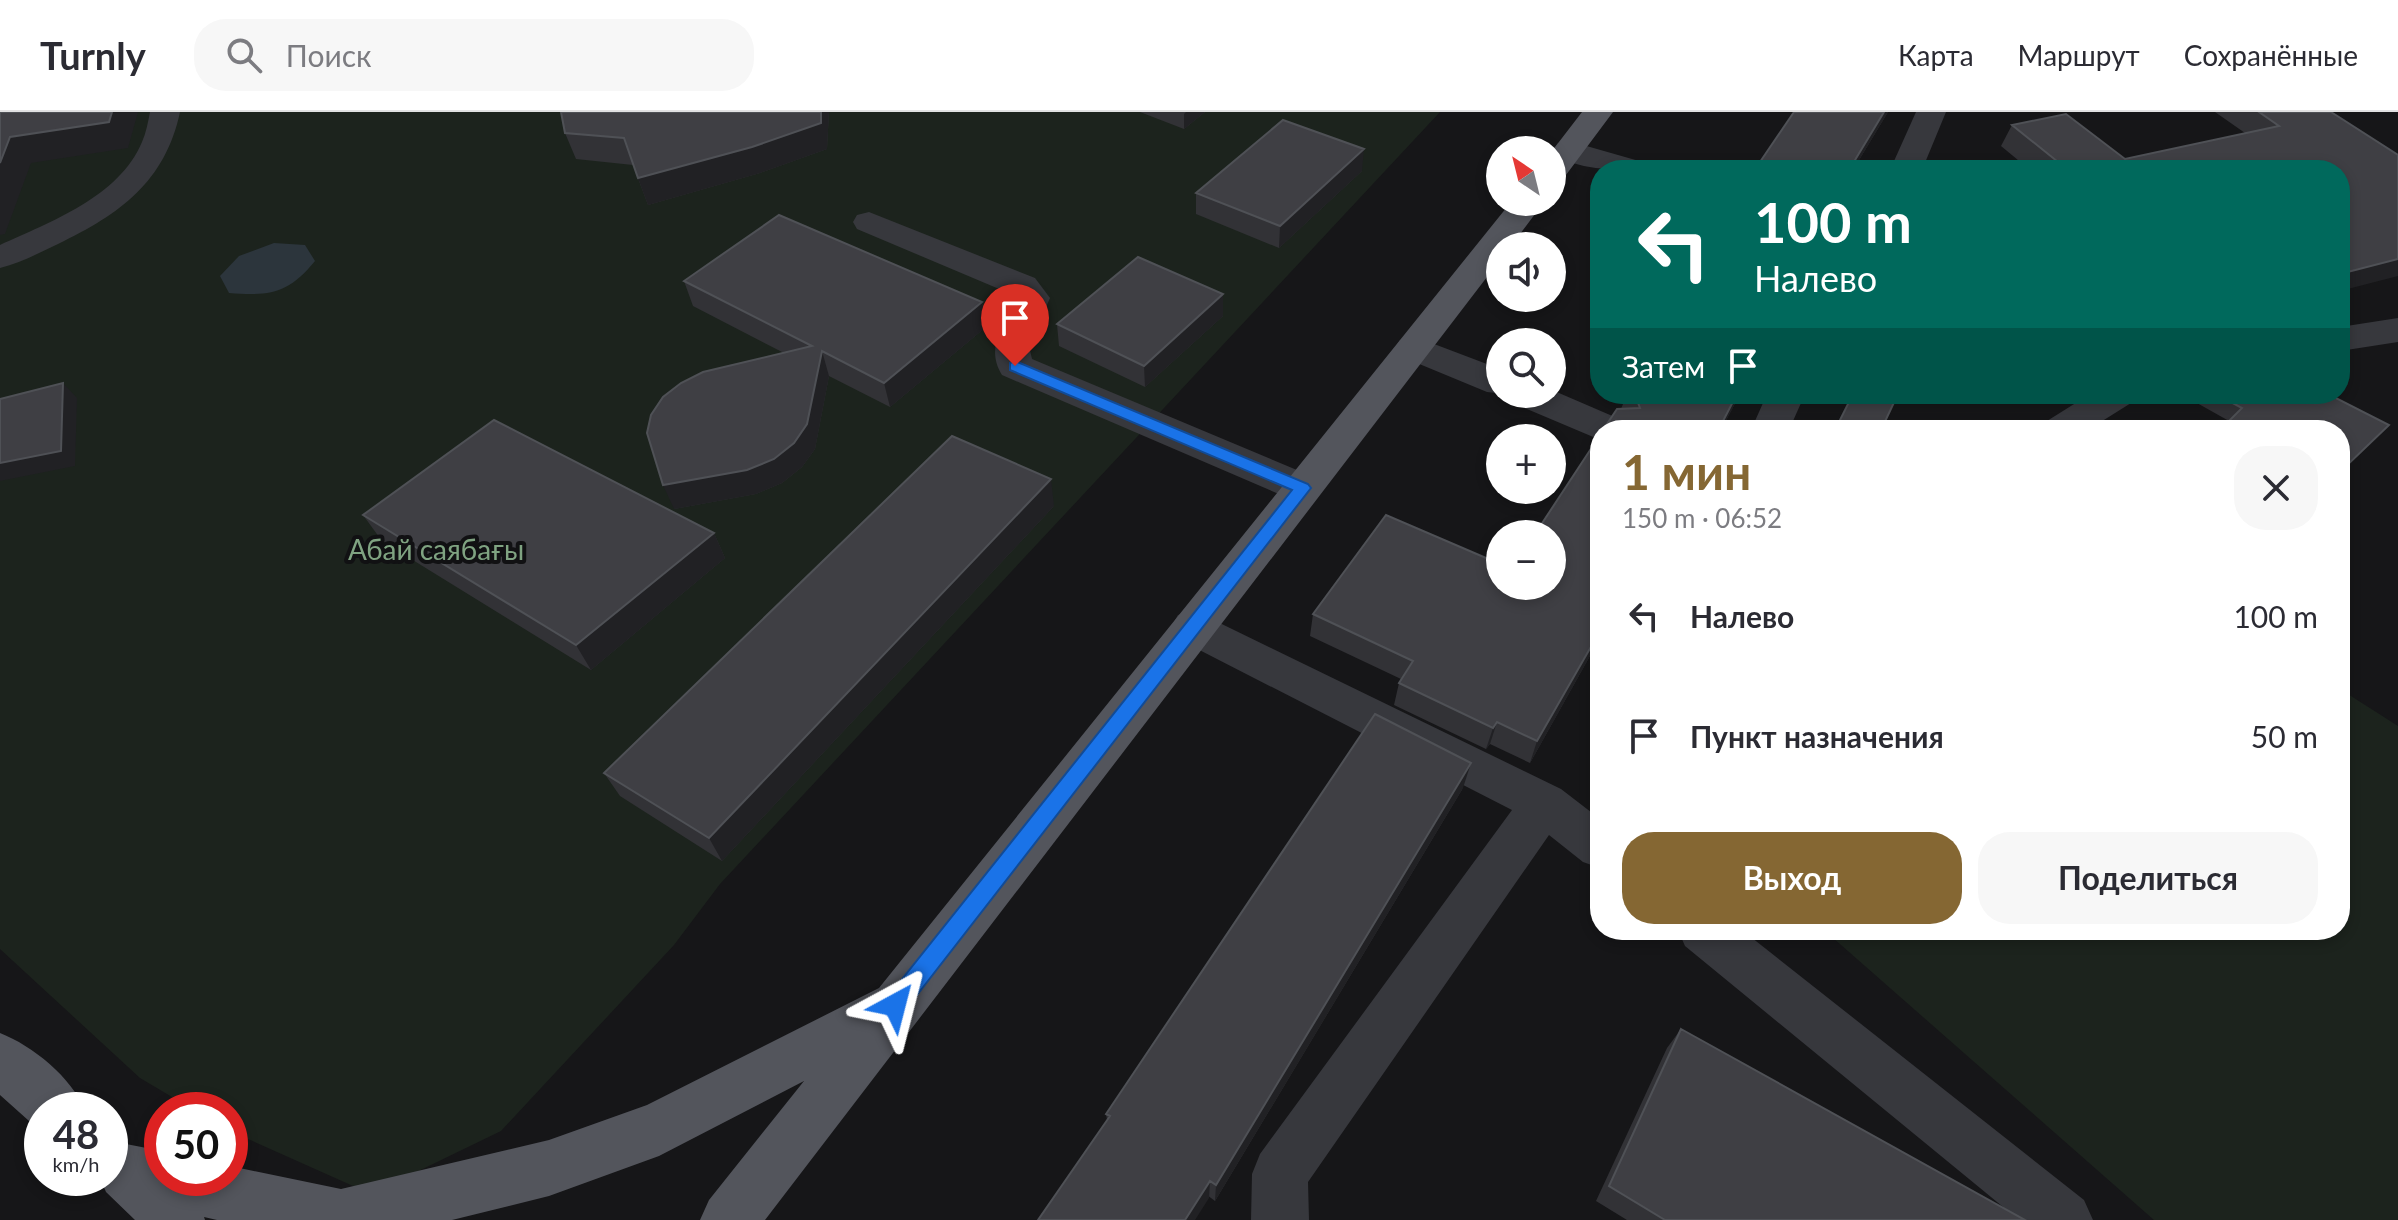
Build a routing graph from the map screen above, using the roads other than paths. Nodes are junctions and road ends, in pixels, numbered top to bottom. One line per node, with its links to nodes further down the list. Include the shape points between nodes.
1 (165, 112): 10 (street, via 158,144 140,176 87,213)
2 (1598, 112): 4 (main road)
3 (1931, 112): 5 (street)
4 (1566, 154)
5 (1910, 160)
6 (1566, 162): 7 (street)
7 (1590, 165)
8 (1517, 216): 15 (main road)
9 (869, 222): 21 (street, via 1023,286 1033,298 1011,346 1015,366)
10 (0, 258)
11 (0, 268): 12 (street)
12 (0, 287)
13 (2398, 330): 14 (street)
14 (2350, 337)
15 (1413, 348): 16 (street); 21 (main road)
16 (1486, 377)
17 (2102, 404): 19 (street)
18 (1559, 408): 20 (street)
19 (2076, 420)
20 (1590, 421)
21 (1302, 488): 22 (main road)
22 (1193, 627): 23 (street); 26 (main road)
23 (1544, 803): 24 (street); 33 (street, via 1280,1174)
24 (1590, 839)
25 (1715, 940): 34 (street)
26 (895, 1005): 29 (main road, via 659,1128 549,1168 341,1218); 31 (main road)
27 (0, 1059): 28 (main road)
28 (37, 1092)
29 (128, 1167)
30 (128, 1174): 32 (main road)
31 (735, 1215)
32 (176, 1220)
33 (1280, 1220)
34 (2064, 1220)

